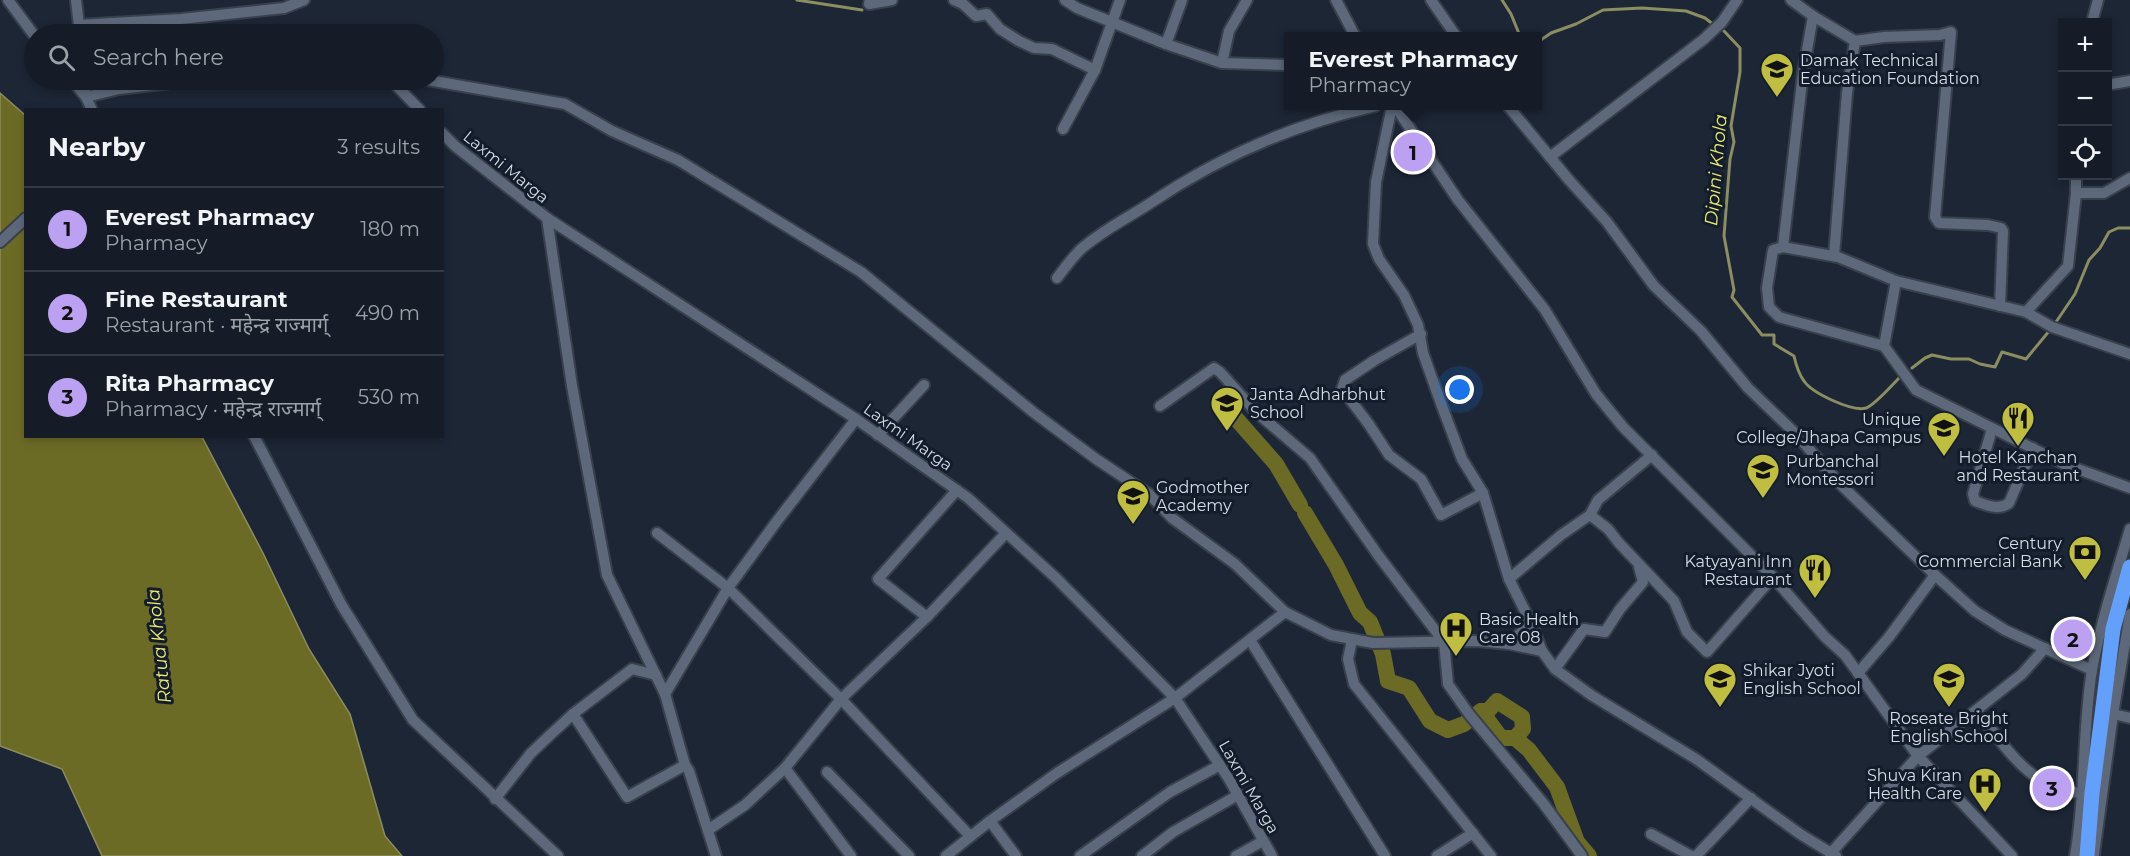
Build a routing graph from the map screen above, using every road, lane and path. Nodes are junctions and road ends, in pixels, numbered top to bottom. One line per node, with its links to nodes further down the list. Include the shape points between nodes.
1 (8, 0): 19 (street)
2 (76, 0): 20 (street)
3 (304, 0): 21 (street, via 284,8)
4 (870, 0): 5 (street, via 869,4)
5 (892, 0)
6 (954, 0): 28 (street, via 976,16 987,14 1000,29 1019,41 1034,48 1052,49)
7 (1065, 0): 18 (street)
8 (1120, 0): 18 (street)
9 (1182, 0): 25 (street)
10 (1247, 0): 26 (street, via 1229,32)
11 (1336, 0): 22 (street)
12 (1431, 0): 23 (street)
13 (1737, 0): 45 (street, via 1704,39)
14 (1791, 0): 16 (street)
15 (2098, 0): 17 (street)
16 (1813, 15): 24 (street); 52 (street)
17 (2093, 18)
18 (1113, 23): 25 (street); 28 (street)
19 (26, 24)
20 (79, 24)
21 (135, 24)
22 (1353, 32)
23 (1453, 32)
24 (1855, 41): 53 (street); 56 (street, via 1951,32 1935,217 1940,223 2001,228)
25 (1166, 44): 26 (street)
26 (1222, 63): 27 (street)
27 (1284, 65)
28 (1095, 70): 43 (street)
29 (2130, 81): 31 (street)
30 (444, 83): 82 (street, via 565,104 612,131 678,160 861,273 1033,412 1149,494 1172,518 1235,564)
31 (2112, 84)
32 (80, 90): 36 (street)
33 (85, 90): 36 (street)
34 (115, 90): 36 (street)
35 (401, 90): 38 (street)
36 (86, 97): 37 (street)
37 (91, 108)
38 (418, 108)
39 (1355, 110): 54 (street, via 1250,146 1195,174 1101,234 1079,251)
40 (1393, 110): 58 (street, via 1376,182 1372,244 1404,295)
41 (1397, 110): 68 (street, via 1458,200 1545,310 1596,394)
42 (1512, 110): 45 (street)
43 (1063, 129)
44 (444, 135): 49 (street, Laxmi Marga)
45 (1550, 157): 78 (street, via 1607,222 1654,286 1701,331 1748,388 1839,483)
46 (2130, 178): 48 (street, via 2103,193)
47 (2076, 180): 48 (street)
48 (2076, 193): 57 (street, via 2068,266)
49 (547, 218): 63 (street, Laxmi Marga); 96 (street, via 566,350 607,575)
50 (24, 220): 51 (street)
51 (0, 242)
52 (1783, 248): 53 (street); 59 (street, via 1773,250 1767,288 1769,307 1779,316)
53 (1834, 256): 55 (street)
54 (1057, 278)
55 (1896, 281): 56 (street); 59 (street)
56 (2000, 306): 57 (street)
57 (2026, 312): 60 (street, via 2052,327)
58 (1421, 334): 71 (street, via 1423,353 1458,449); 71 (street, via 1375,360 1346,380 1342,388 1389,455 1420,479 1441,515)
59 (1884, 346): 64 (street, via 1916,390)
60 (2130, 354)
61 (924, 385): 65 (street)
62 (1160, 406): 89 (street, via 1214,368 1220,372 1256,412 1310,458)
63 (856, 419): 65 (street, Laxmi Marga); 81 (street)
64 (1992, 429): 67 (street); 67 (street, via 1973,494 1975,501 2005,507)
65 (878, 435): 70 (street, Laxmi Marga)
66 (255, 438): 112 (street, via 341,604 413,720)
67 (2033, 448): 69 (street)
68 (1652, 455): 72 (street, via 1598,500); 79 (street)
69 (2130, 488)
70 (957, 490): 75 (street, Laxmi Marga); 84 (street, via 878,579)
71 (1483, 493): 80 (street)
72 (1590, 515): 76 (street, via 1608,529); 80 (street)
73 (2130, 529): 94 (street, via 2106,605)
74 (657, 533): 81 (street)
75 (1006, 533): 84 (street); 98 (street, Laxmi Marga)
76 (1638, 564): 79 (street, via 1674,601 1687,632 1707,652); 93 (street, via 1643,582 1605,632 1584,629)
77 (2130, 567): 86 (highway)
78 (1935, 575): 91 (street, via 1976,611); 95 (street)
79 (1773, 577): 95 (street)
80 (1509, 579): 85 (street)
81 (728, 588): 97 (street); 99 (street)
82 (1285, 612): 87 (street); 88 (street, via 1331,635)
83 (2130, 614): 86 (street)
84 (927, 617): 99 (street)
85 (1531, 623): 90 (street); 92 (street)
86 (2123, 629): 102 (street); 109 (highway)
87 (1250, 640): 98 (street); 130 (street)
88 (1352, 640): 89 (street); 115 (street, via 1348,659 1354,684)
89 (1444, 642): 90 (street); 133 (street, via 1448,684)
90 (1509, 644): 92 (street)
91 (2045, 648): 94 (street); 100 (street, via 2022,674)
92 (1542, 651): 93 (street)
93 (1555, 669): 111 (street)
94 (2092, 670): 109 (street, via 2085,728)
95 (1858, 673): 104 (street)
96 (656, 675): 97 (street); 101 (street, via 632,669)
97 (665, 694): 105 (street)
98 (1175, 698): 106 (street, Laxmi Marga); 113 (street)
99 (841, 699): 107 (street); 117 (street)
100 (1977, 711): 104 (street); 109 (street, via 2013,757 2041,782 2064,792)
101 (573, 714): 105 (street, via 627,797); 112 (street, via 531,753)
102 (2113, 714): 103 (street); 139 (street)
103 (2130, 718)
104 (1918, 756): 119 (street); 136 (street)
105 (685, 765): 114 (street)
106 (1220, 765): 110 (street, Laxmi Marga); 126 (street, via 1170,792)
107 (785, 768): 114 (street, via 745,805); 122 (street)
108 (827, 772): 123 (street)
109 (2087, 793): 137 (street); 138 (highway)
110 (1238, 795): 118 (street, Laxmi Marga); 127 (street, via 1173,832)
111 (1751, 798): 119 (street); 135 (street)
112 (495, 799): 120 (street)
113 (990, 821): 117 (street); 125 (street)
114 (708, 830): 121 (street)
115 (1473, 833): 131 (street); 132 (street)
116 (1651, 834): 134 (street)
117 (970, 837): 124 (street)
118 (1263, 841): 128 (street); 129 (street, Laxmi Marga)
119 (1833, 855)
120 (558, 856)
121 (716, 856)
122 (851, 856)
123 (909, 856)
124 (946, 856)
125 (1016, 856)
126 (1080, 856)
127 (1142, 856)
128 (1236, 856)
129 (1272, 856)
130 (1385, 856)
131 (1437, 856)
132 (1491, 856)
133 (1582, 856)
134 (1691, 856)
135 (1696, 856)
136 (2012, 856)
137 (2075, 856)
138 (2086, 856)
139 (2094, 856)

